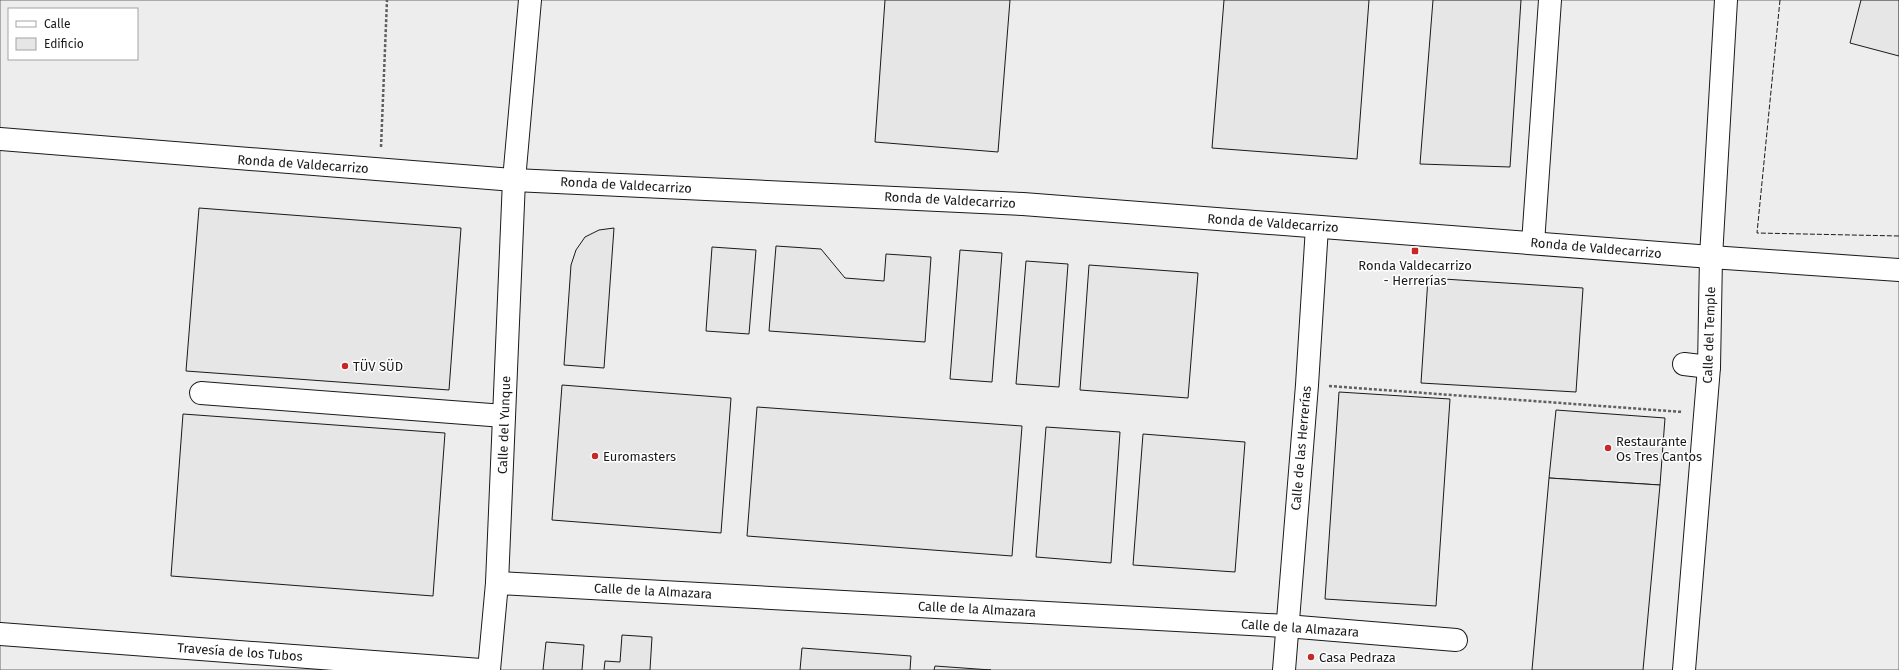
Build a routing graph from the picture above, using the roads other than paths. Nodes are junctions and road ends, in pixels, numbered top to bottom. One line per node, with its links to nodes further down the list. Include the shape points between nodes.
1 (530, 0): 5 (street, Calle del Yunque)
2 (1550, 0): 7 (street)
3 (1726, 0): 8 (street, Calle del Temple)
4 (0, 139): 5 (street, Ronda de Valdecarrizo)
5 (514, 180): 6 (street, Ronda de Valdecarrizo, via 1023,204); 13 (street, Calle del Yunque)
6 (1317, 227): 7 (street, Ronda de Valdecarrizo); 15 (street, Calle de las Herrerías, via 1307,385)
7 (1533, 243): 8 (street, Ronda de Valdecarrizo)
8 (1711, 257): 9 (street, Ronda de Valdecarrizo); 11 (street, Calle del Temple)
9 (1899, 270)
10 (1684, 364): 11 (street)
11 (1709, 367): 21 (street, Calle del Temple)
12 (202, 393): 13 (street)
13 (504, 416): 14 (street, Calle del Yunque)
14 (497, 583): 15 (street, Calle de la Almazara); 19 (street, Calle del Yunque)
15 (1286, 626): 17 (street, Calle de la Almazara); 20 (street, Calle de las Herrerías)
16 (0, 634): 18 (street, Travesía de los Tubos)
17 (1456, 640)
18 (481, 670)
19 (489, 670)
20 (1284, 670)
21 (1684, 670)

